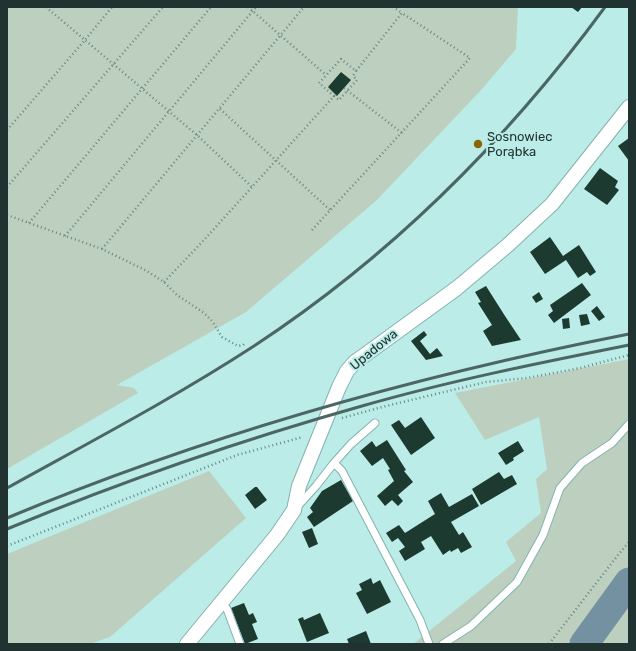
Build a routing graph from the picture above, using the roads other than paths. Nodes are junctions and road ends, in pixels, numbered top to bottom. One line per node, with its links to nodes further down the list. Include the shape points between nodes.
1 (629, 107): 5 (street, Upadowa, via 552,204 508,246 457,288 355,362 347,371 299,486)
2 (376, 423): 4 (lane)
3 (629, 424): 10 (lane, via 612,443 582,463 560,488 543,535 516,582 471,626)
4 (334, 463): 5 (lane); 9 (lane, via 342,471 420,620)
5 (294, 510): 6 (street, Upadowa)
6 (222, 603): 7 (street, Upadowa); 8 (lane)
7 (187, 644)
8 (240, 644)
9 (429, 644)
10 (444, 644)

